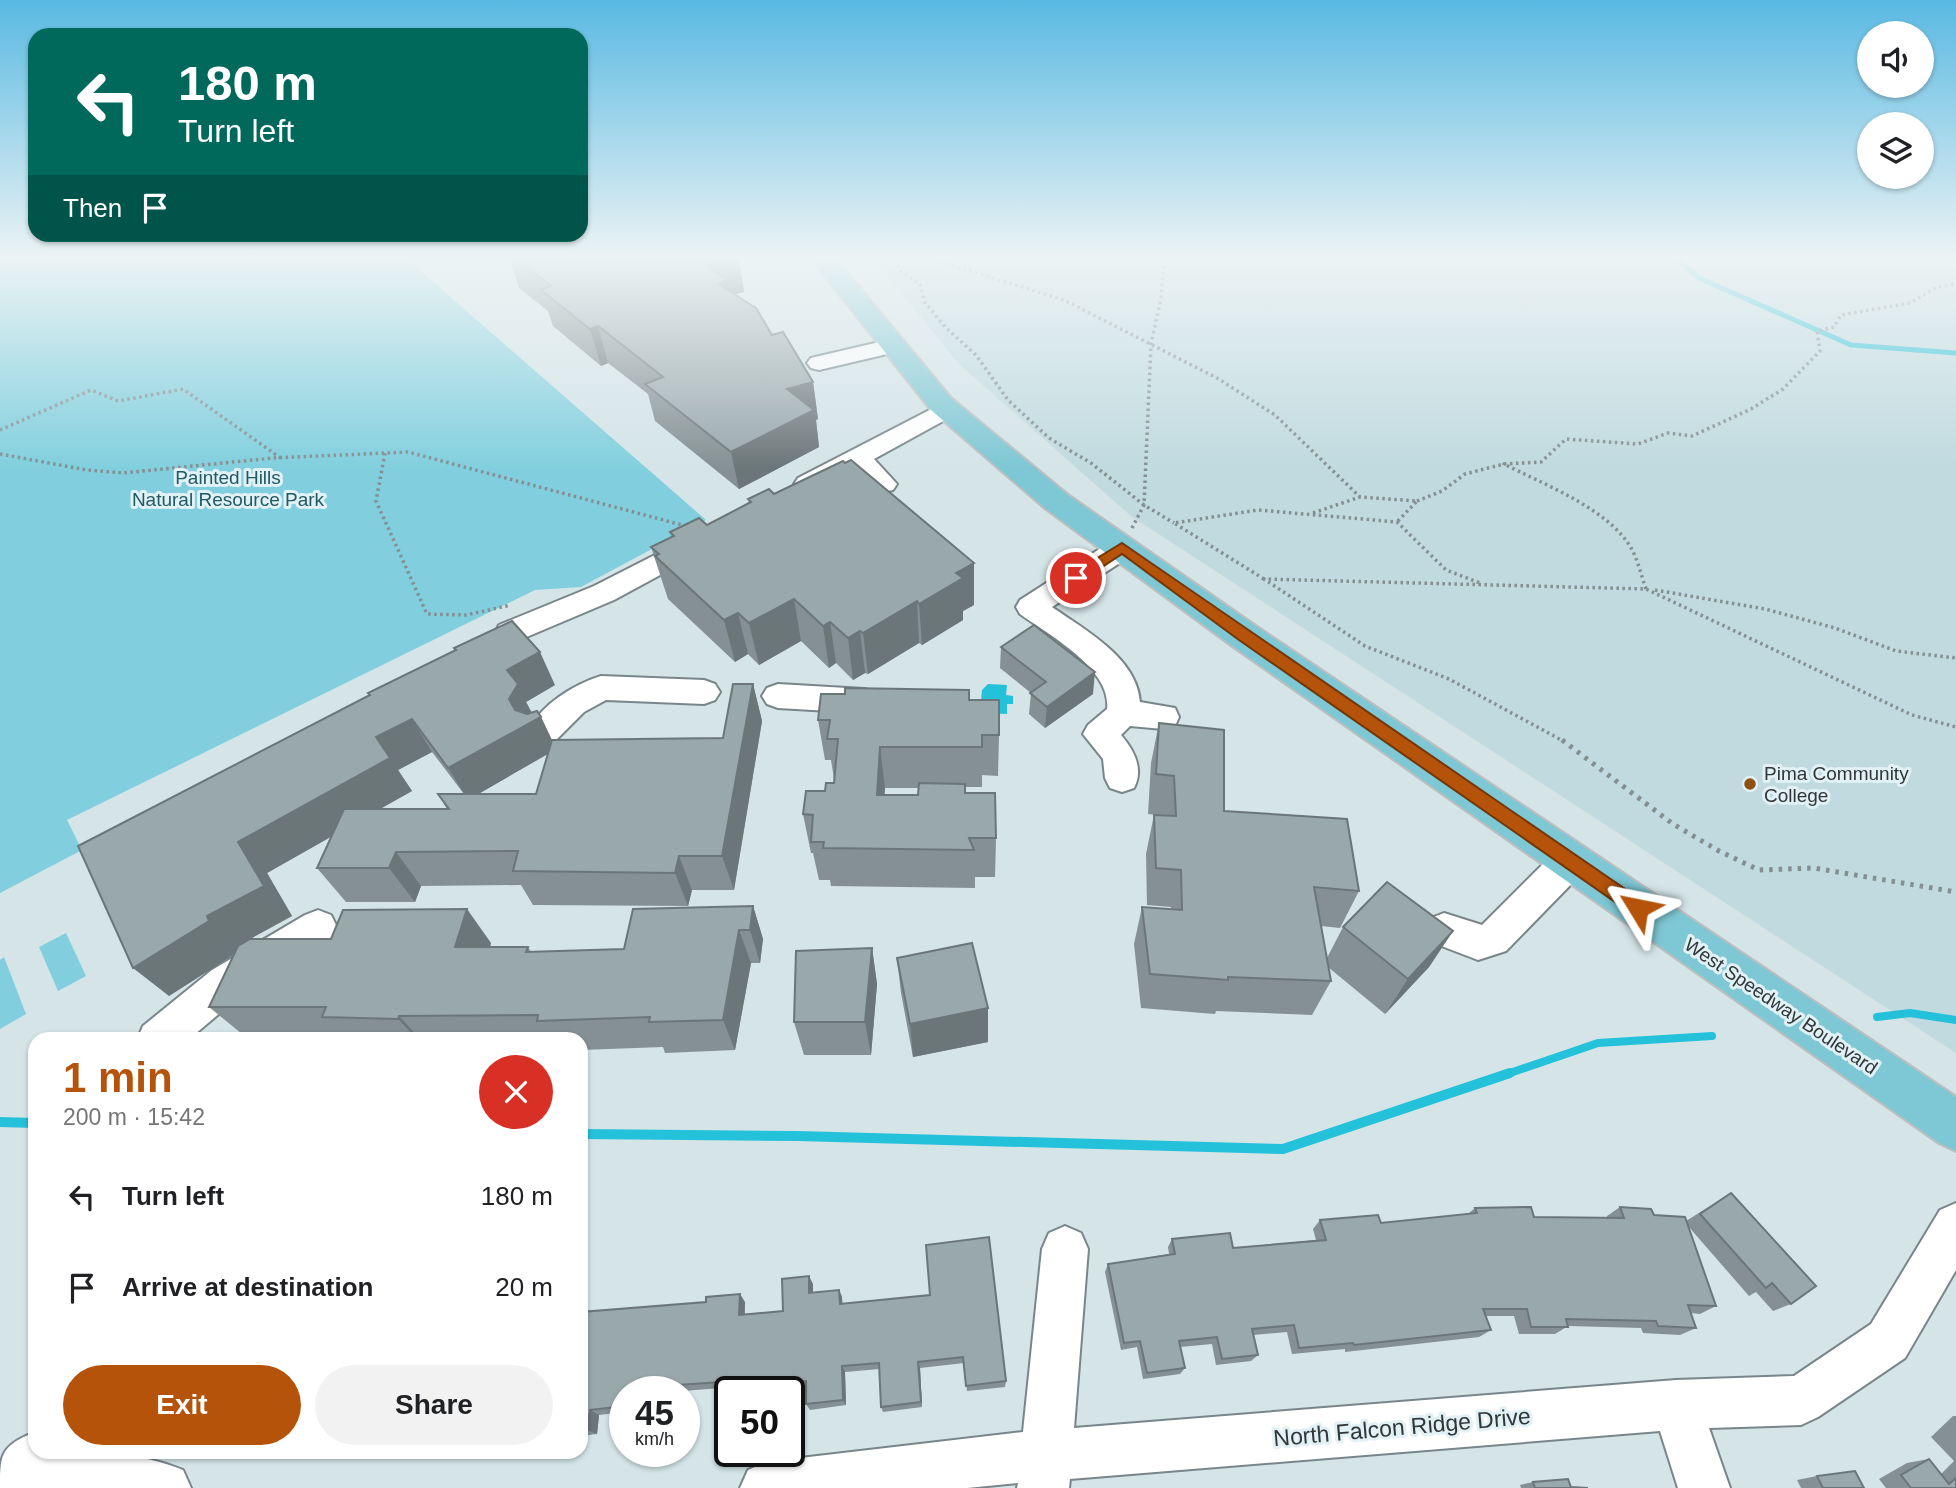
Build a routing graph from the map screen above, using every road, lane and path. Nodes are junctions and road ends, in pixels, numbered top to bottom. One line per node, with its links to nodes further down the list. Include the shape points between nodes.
1 (879, 329): 7 (main road, West Speedway Boulevard)
2 (948, 329): 20 (path, via 976,355 1007,400 1049,438 1091,463)
3 (1124, 329): 6 (path)
4 (1154, 329): 6 (path)
5 (1824, 329): 15 (path, via 1817,331 1819,351 1783,389 1751,410 1692,436 1668,433 1638,444 1566,439 1541,462)
6 (1151, 344): 18 (path, via 1275,415); 20 (path)
7 (892, 346): 8 (street); 9 (main road, West Speedway Boulevard)
8 (819, 363)
9 (947, 409): 13 (street); 25 (main road, West Speedway Boulevard, via 1057,502)
10 (0, 430): 14 (path, via 91,390 118,401 183,389)
11 (385, 453): 14 (path); 24 (path, via 408,452); 29 (path, via 376,501 427,614 466,615 518,604)
12 (0, 454): 14 (path, via 123,473)
13 (857, 457): 16 (street); 17 (street)
14 (283, 459)
15 (1504, 464): 19 (path, via 1465,474 1442,491); 28 (path, via 1609,524 1629,544)
16 (884, 484)
17 (783, 496)
18 (1360, 497): 19 (path); 21 (path)
19 (1417, 500): 22 (path)
20 (1144, 505): 23 (path); 25 (path)
21 (1309, 514): 22 (path); 23 (path, via 1258,510)
22 (1397, 522): 27 (path, via 1446,570)
23 (1174, 523): 26 (path)
24 (720, 531): 29 (street, via 604,593)
25 (1122, 548): 35 (street, via 1031,607 1111,667 1122,686 1125,705); 40 (main road, West Speedway Boulevard)
26 (1264, 579): 27 (path); 41 (path, via 1365,646 1449,679 1567,743 1673,824 1759,870 1814,868)
27 (1483, 585): 28 (path)
28 (1646, 589): 31 (path, via 1765,609 1896,650); 37 (path, via 1912,715)
29 (542, 617): 30 (street)
30 (510, 633)
31 (1956, 658)
32 (704, 692): 38 (street, via 601,688 573,703)
33 (778, 696): 34 (street, via 881,702)
34 (892, 698)
35 (1121, 713): 36 (street); 39 (street, via 1100,734 1115,749 1122,763)
36 (1163, 717)
37 (1956, 727)
38 (544, 731)
39 (1122, 778)
40 (1570, 861): 43 (street, via 1493,939 1478,943); 45 (main road, West Speedway Boulevard)
41 (1956, 892)
42 (318, 927): 44 (street, via 226,983)
43 (1444, 930)
44 (167, 1032)
45 (1956, 1126)
46 (1956, 1226): 48 (street, North Falcon Ridge Drive, via 1888,1341 1801,1400)
47 (1065, 1249): 49 (street)
48 (1676, 1405): 49 (street, North Falcon Ridge Drive); 53 (street)
49 (1045, 1472): 52 (street, North Falcon Ridge Drive)
50 (19, 1474): 51 (street)
51 (165, 1488)
52 (766, 1488)
53 (1704, 1488)

